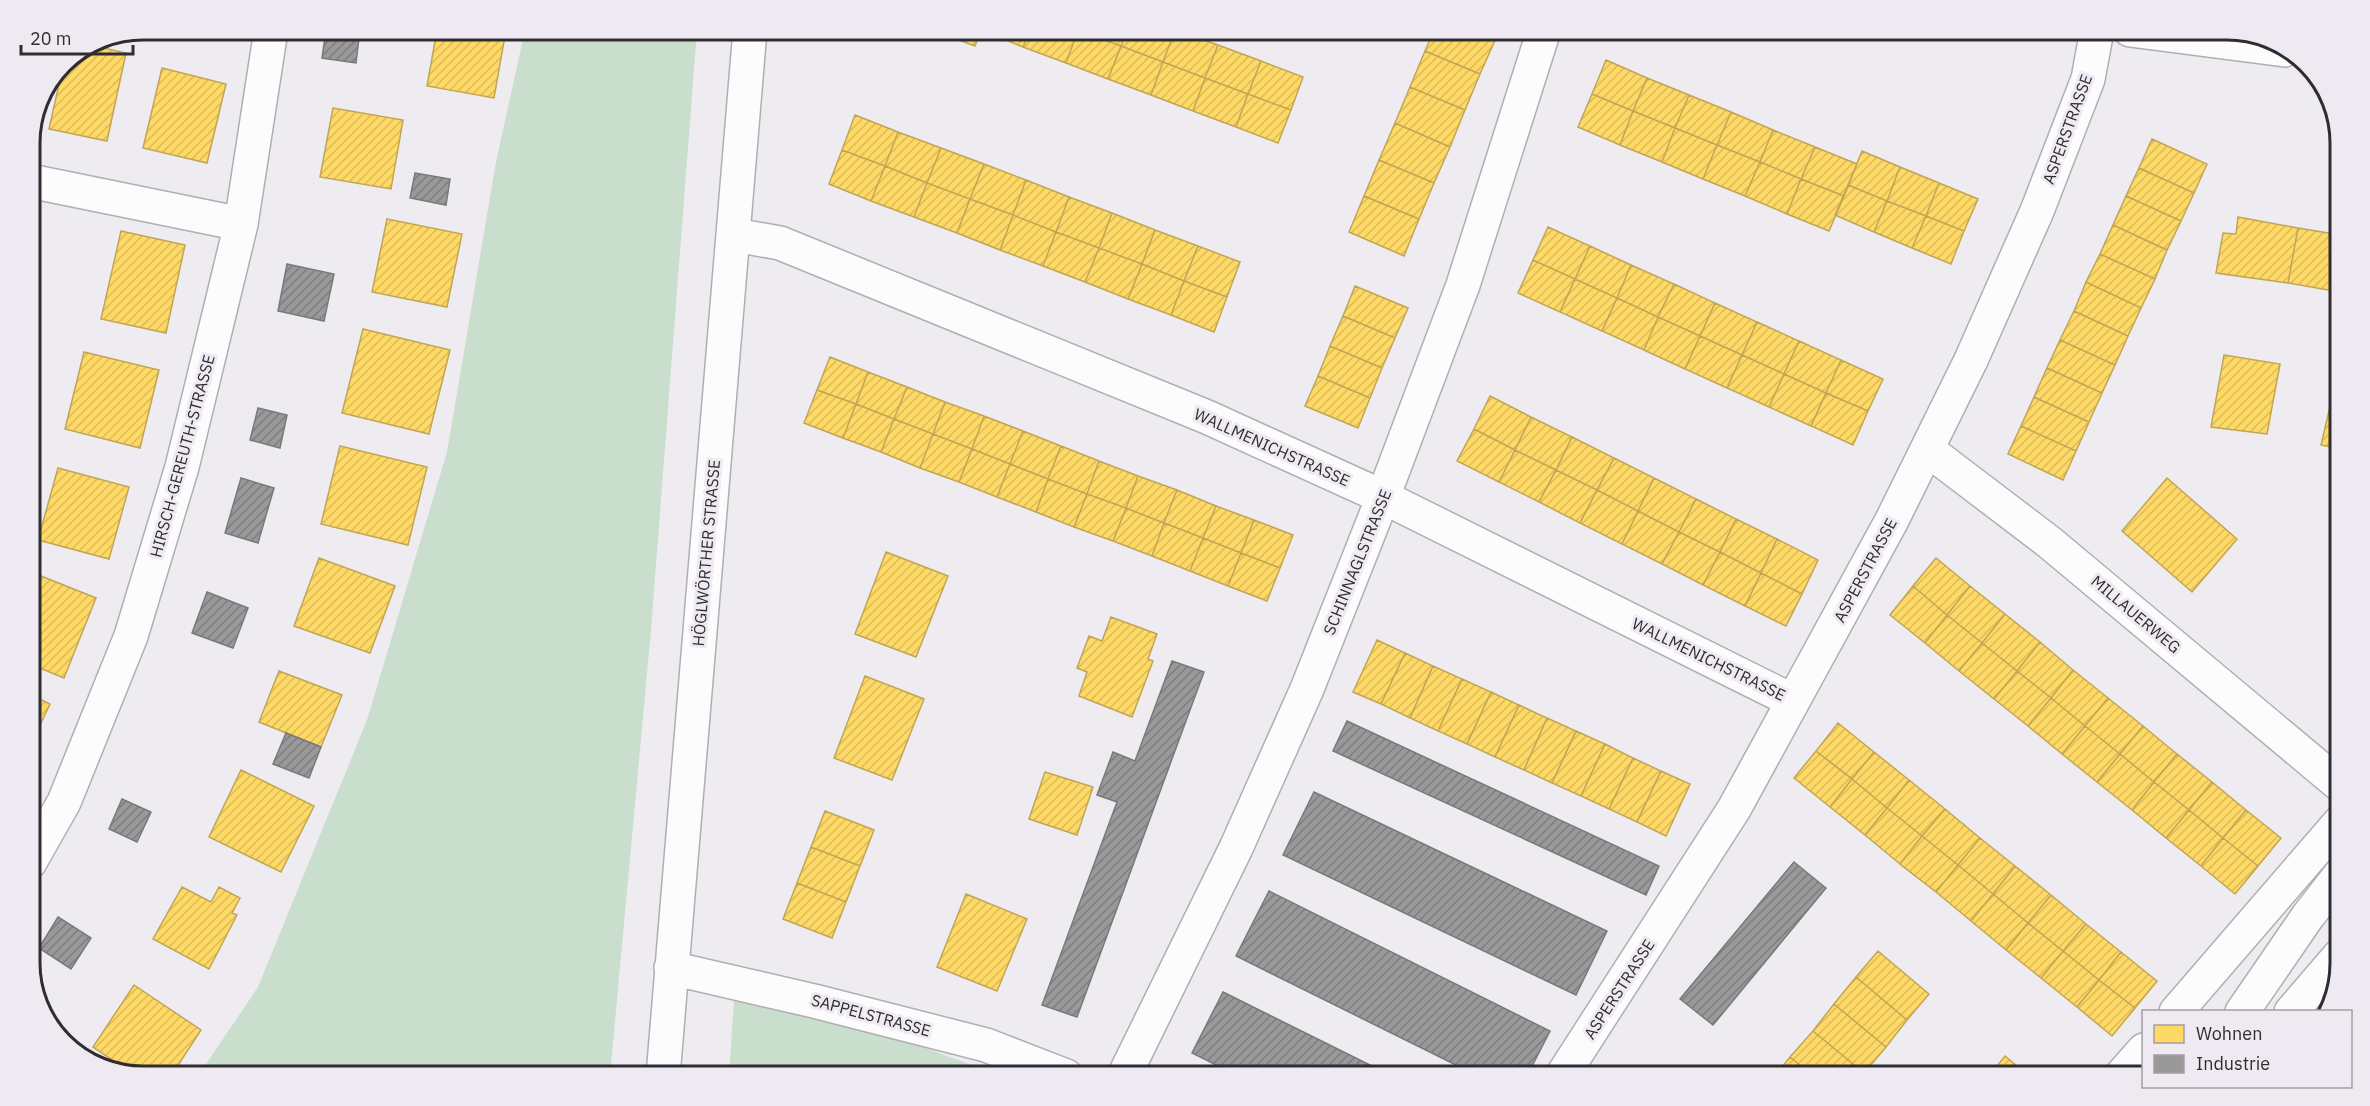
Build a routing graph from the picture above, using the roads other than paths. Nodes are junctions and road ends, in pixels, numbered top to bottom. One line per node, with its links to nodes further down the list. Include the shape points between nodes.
1 (269, 40): 8 (main road, HIRSCH-GEREUTH-STRASSE)
2 (749, 40): 9 (main road, HÖGLWÖRTHER STRASSE)
3 (1541, 40): 11 (main road, SCHINNAGLSTRASSE, via 1463,285)
4 (2095, 40): 10 (main road, ASPERSTRASSE, via 2088,79 2037,211)
5 (2208, 40): 6 (main road)
6 (2264, 47)
7 (41, 183): 8 (main road)
8 (241, 224): 15 (main road, HIRSCH-GEREUTH-STRASSE, via 182,467 131,636 64,802)
9 (734, 234): 11 (main road, WALLMENICHSTRASSE, via 780,243 1207,417); 18 (main road, HÖGLWÖRTHER STRASSE)
10 (1928, 450): 12 (main road, ASPERSTRASSE); 13 (main road, MILLAUERWEG, via 2049,542)
11 (1383, 497): 12 (main road, WALLMENICHSTRASSE); 25 (main road, SCHINNAGLSTRASSE, via 1282,748)
12 (1793, 701): 26 (main road, ASPERSTRASSE, via 1734,808)
13 (2330, 776)
14 (2330, 834): 19 (main road)
15 (41, 843)
16 (2330, 888): 20 (main road)
17 (2330, 967): 21 (main road)
18 (671, 968): 23 (main road, HÖGLWÖRTHER STRASSE); 24 (main road, SAPPELSTRASSE, via 986,1045)
19 (2177, 1010)
20 (2243, 1010)
21 (2292, 1010)
22 (2142, 1052): 27 (main road)
23 (664, 1066)
24 (1040, 1066)
25 (1129, 1066)
26 (1568, 1066)
27 (2130, 1066)

